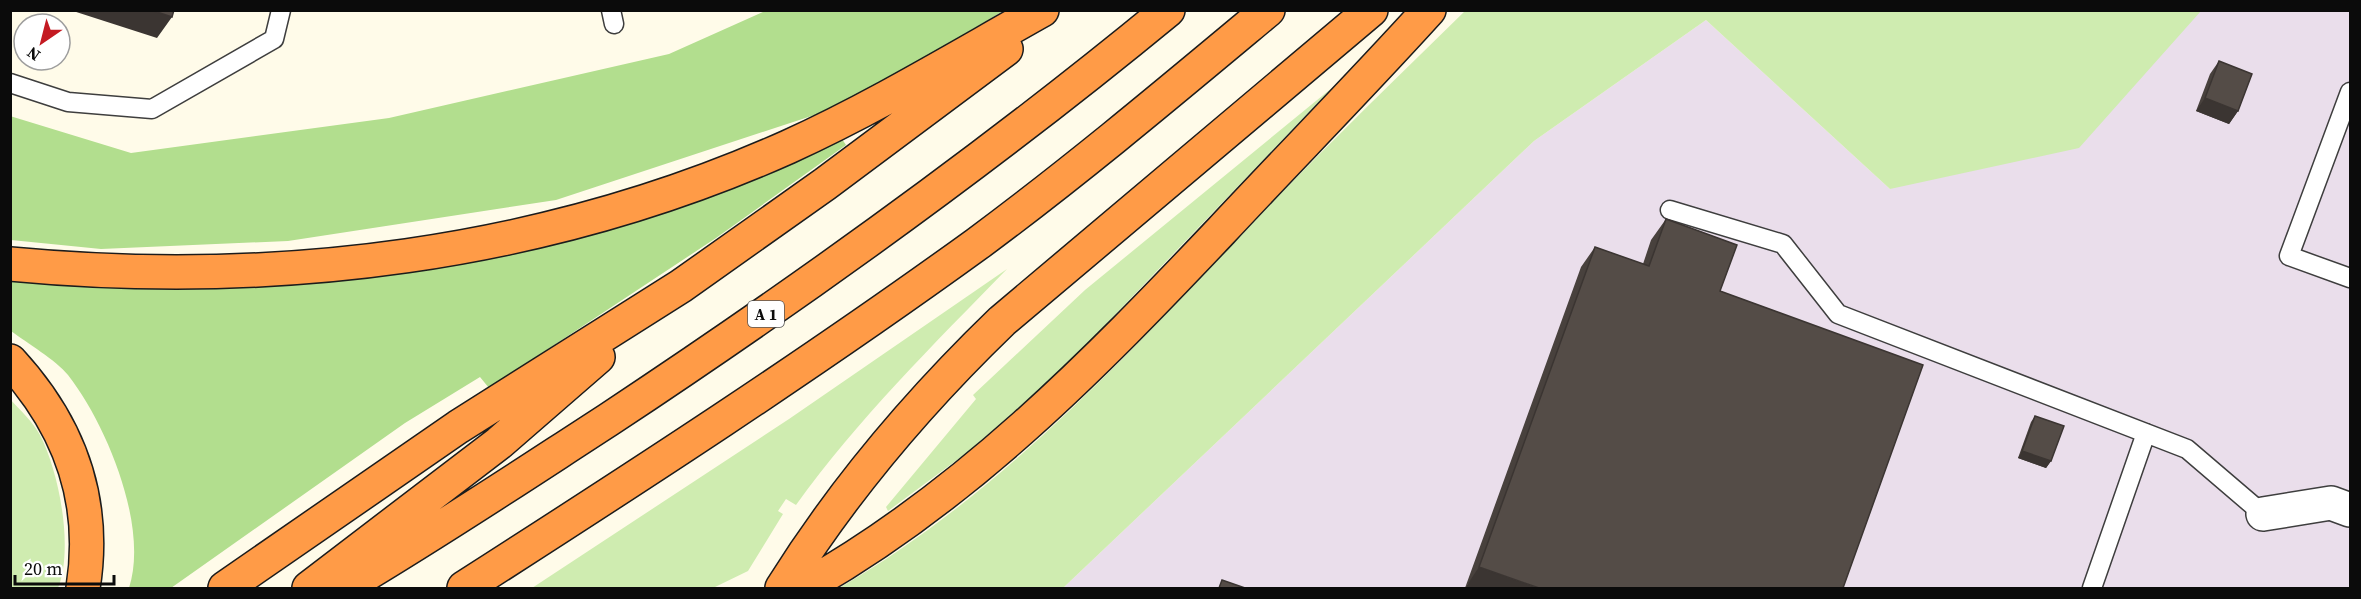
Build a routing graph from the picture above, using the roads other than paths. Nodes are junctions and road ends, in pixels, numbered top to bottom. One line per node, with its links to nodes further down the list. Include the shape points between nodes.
1 (281, 10): 8 (lane, via 274,39 152,109 68,102)
2 (1042, 10): 11 (highway, via 858,113 785,148 676,191 546,230 419,255 262,272 159,273)
3 (1054, 10): 13 (highway, via 956,89)
4 (1168, 10): 21 (highway, A 1, via 936,194 790,298 487,499)
5 (1268, 10): 22 (highway, via 1121,132 978,243 830,349)
6 (1371, 10): 23 (highway, via 1002,321 918,405 853,484)
7 (1430, 10): 24 (highway, via 1177,277 1028,426 910,519 840,568)
8 (10, 83)
9 (2350, 92): 12 (lane, via 2289,256)
10 (1670, 210): 15 (lane, via 1783,244 1838,314)
11 (10, 264)
12 (2350, 278)
13 (681, 286): 19 (highway, via 458,427); 20 (highway, via 499,443)
14 (10, 362): 18 (highway, via 36,390 62,436 80,484 89,553)
15 (2146, 434): 17 (lane, via 2187,449); 25 (lane)
16 (2350, 510): 17 (street, via 2331,503)
17 (2263, 514)
18 (83, 588)
19 (225, 588)
20 (309, 588)
21 (343, 588)
22 (464, 588)
23 (782, 588)
24 (803, 588)
25 (2092, 588)

